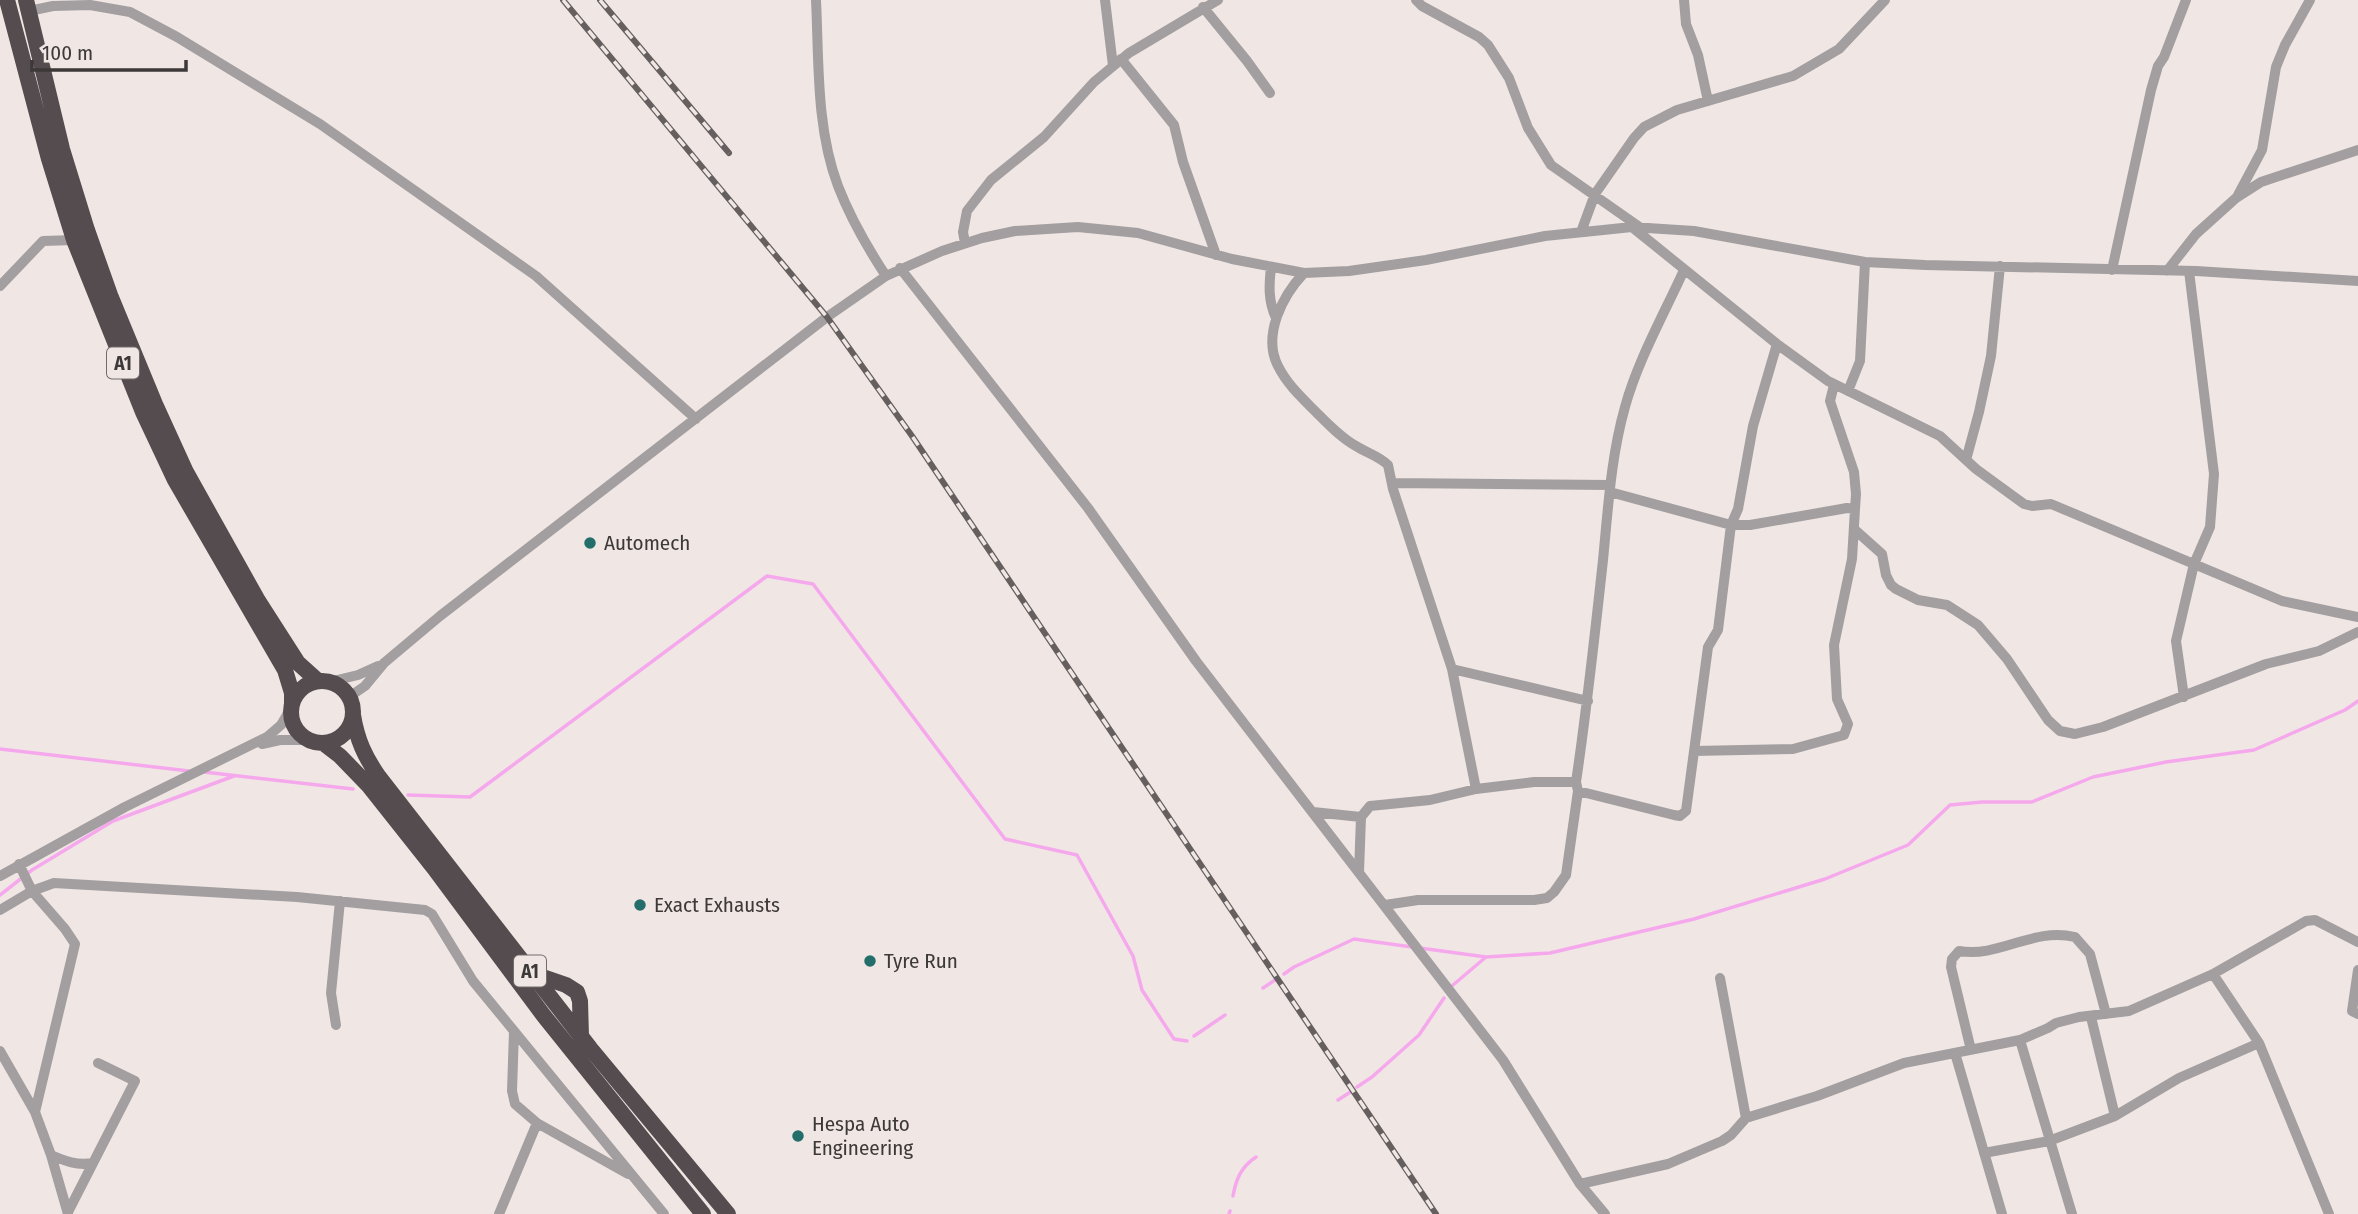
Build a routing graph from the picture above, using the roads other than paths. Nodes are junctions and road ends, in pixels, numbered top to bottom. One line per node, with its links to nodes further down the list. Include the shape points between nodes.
1 (816, 0): 32 (street, via 830,160 851,216)
2 (1105, 0): 12 (street)
3 (1218, 0): 11 (street)
4 (1416, 0): 16 (street, via 1488,44 1509,78 1542,153 1562,174)
5 (1684, 0): 14 (street, via 1686,24)
6 (1885, 0): 14 (street, via 1839,49 1793,76)
7 (2186, 0): 28 (street, via 2151,90)
8 (2310, 0): 17 (street, via 2276,67 2262,150)
9 (5, 3): 20 (highway, A1)
10 (27, 6): 39 (street, via 90,5 130,12 320,124 536,276); 51 (highway, A1, via 87,230 155,404 186,472 257,599 298,663)
11 (1203, 7): 12 (street); 13 (street)
12 (1117, 62): 21 (street, via 1044,137 977,195 965,218); 22 (street, via 1174,125)
13 (1270, 93)
14 (1708, 101): 16 (street, via 1644,127)
15 (2358, 150): 17 (street, via 2261,181)
16 (1595, 194): 18 (street); 19 (street)
17 (2236, 198): 29 (street, via 2196,234)
18 (1637, 227): 19 (street); 23 (street, via 1695,231); 27 (street)
19 (1581, 232): 31 (street, via 1349,271)
20 (74, 240): 34 (street, via 43,241); 55 (highway, A1, via 175,480 285,670)
21 (965, 243): 22 (street, via 1015,231 1078,227 1138,233); 26 (street)
22 (1216, 255): 25 (street)
23 (1866, 262): 24 (street); 38 (street, via 1860,361)
24 (2000, 266): 28 (street); 40 (street, via 1991,356)
25 (1272, 267): 31 (street); 35 (street, via 1269,292)
26 (900, 268): 32 (street); 62 (street, via 1088,508 1196,661)
27 (1684, 270): 36 (street); 42 (street, via 1625,406)
28 (2112, 270): 29 (street)
29 (2167, 271): 30 (street)
30 (2189, 271): 33 (street); 46 (street, via 2214,474 2210,527)
31 (1304, 273): 35 (street, via 1286,294)
32 (886, 276): 39 (street)
33 (2358, 281)
34 (0, 286)
35 (1276, 318): 41 (street, via 1276,363 1291,387 1356,446 1388,465)
36 (1777, 344): 37 (street); 44 (street)
37 (1834, 385): 38 (street); 43 (street, via 1829,401 1854,472)
38 (1848, 391): 40 (street, via 1940,436)
39 (696, 419): 49 (street)
40 (1966, 460): 46 (street, via 2024,504 2051,504)
41 (1392, 483): 42 (street); 50 (street)
42 (1610, 488): 44 (street); 54 (street)
43 (1855, 509): 44 (street); 45 (street)
44 (1731, 525): 59 (street, via 1718,630 1708,647)
45 (1854, 529): 53 (street, via 1882,554 1886,575 1896,589 1918,600 1948,605 1978,625 2060,731 2075,734 2104,727); 59 (street, via 1834,645 1837,699 1848,724 1844,735 1793,749)
46 (2194, 565): 47 (street, via 2282,601); 53 (street, via 2176,641)
47 (2358, 617)
48 (2358, 632): 53 (street, via 2319,651 2266,664)
49 (384, 663): 51 (street, via 358,675); 52 (street)
50 (1452, 669): 54 (street); 61 (street)
51 (324, 681): 52 (highway, A1, via 341,687); 55 (highway, via 302,688)
52 (349, 697): 56 (highway, A1)
53 (2184, 697)
54 (1588, 701): 60 (street)
55 (292, 705): 57 (highway, A1, via 294,726); 58 (street, via 281,725)
56 (353, 715): 57 (highway, via 343,735); 73 (highway, A1, via 363,754 379,777)
57 (315, 742): 58 (street, via 280,740); 101 (highway, A1, via 340,756 377,796 544,1016)
58 (247, 748): 64 (street)
59 (1694, 751): 60 (street, via 1688,807 1680,816)
60 (1577, 786): 61 (street, via 1534,782); 69 (street, via 1566,875 1547,898 1418,900)
61 (1476, 789): 63 (street, via 1430,800 1370,806)
62 (1313, 812): 63 (street); 65 (street)
63 (1361, 817): 65 (street)
64 (19, 864): 66 (street); 67 (street)
65 (1359, 872): 69 (street)
66 (0, 876)
67 (32, 891): 68 (street, via 54,883); 70 (street); 88 (street, via 75,944)
68 (340, 901): 79 (street, via 331,993); 80 (street, via 428,911 473,981)
69 (1385, 905): 97 (street, via 1503,1060)
70 (0, 910)
71 (2358, 942): 74 (street, via 2310,920)
72 (2358, 970): 77 (street, via 2352,1011)
73 (533, 973): 81 (highway, A1); 81 (highway, via 577,992)
74 (2213, 974): 76 (street, via 2129,1012); 83 (street)
75 (1720, 978): 90 (street)
76 (2106, 1014): 78 (street); 84 (street, via 2090,954 2076,937 2048,935 1977,953 1959,951 1951,967)
77 (2358, 1014)
78 (2091, 1017): 82 (street, via 2056,1023); 89 (street)
79 (336, 1025)
80 (514, 1031): 91 (street, via 513,1100); 96 (street)
81 (581, 1036): 102 (highway, A1)
82 (2020, 1040): 84 (street); 92 (street)
83 (2259, 1043): 89 (street, via 2179,1077); 106 (street)
84 (1971, 1050): 86 (street)
85 (0, 1051): 88 (street)
86 (1955, 1053): 90 (street, via 1903,1063); 93 (street)
87 (98, 1063): 95 (street, via 135,1081)
88 (35, 1112): 94 (street)
89 (2115, 1116): 92 (street)
90 (1746, 1118): 97 (street, via 1722,1141 1668,1164)
91 (537, 1123): 96 (street); 99 (street)
92 (2049, 1141): 93 (street); 105 (street)
93 (1984, 1153): 104 (street)
94 (51, 1155): 95 (street, via 70,1163); 98 (street)
95 (93, 1163): 98 (street)
96 (634, 1177): 100 (street)
97 (1580, 1184): 103 (street)
98 (68, 1213)
99 (499, 1214)
100 (664, 1214)
101 (703, 1214)
102 (728, 1214)
103 (1605, 1214)
104 (2002, 1214)
105 (2072, 1214)
106 (2329, 1214)

